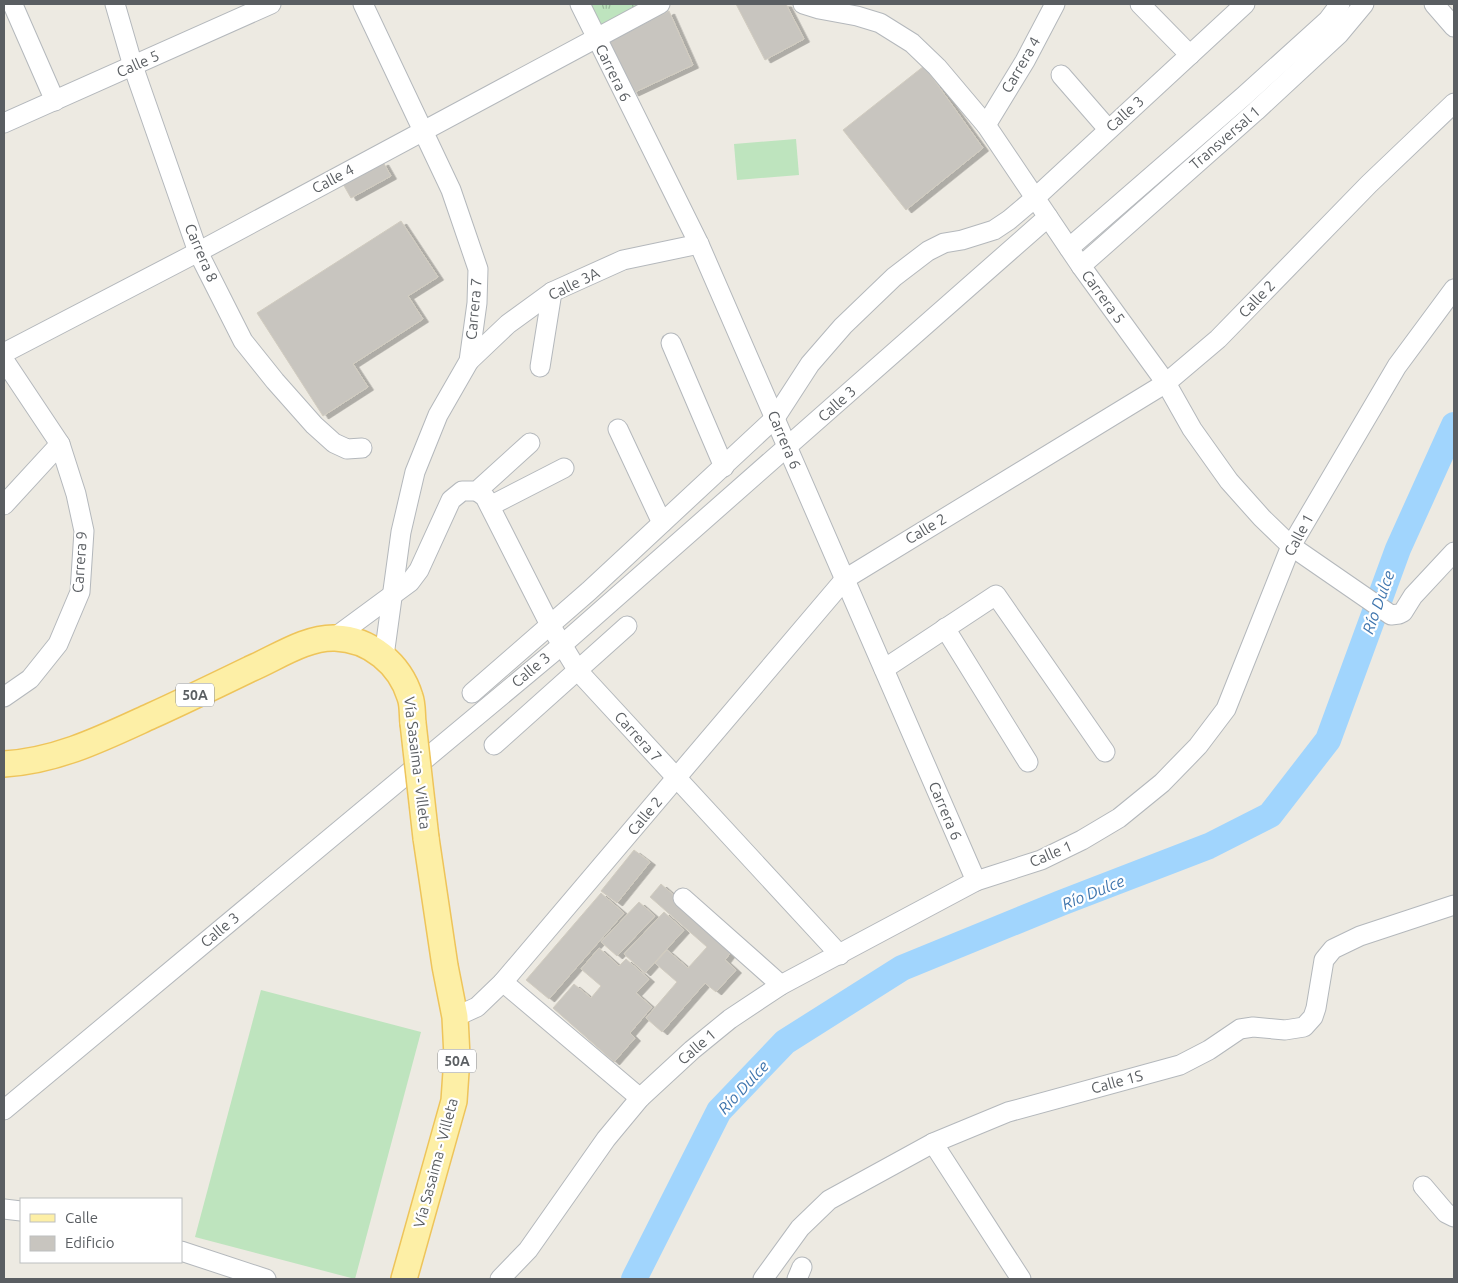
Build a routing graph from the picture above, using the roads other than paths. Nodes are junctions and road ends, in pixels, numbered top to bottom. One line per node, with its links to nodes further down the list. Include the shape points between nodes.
1 (114, 4): 17 (street, Carrera 8)
2 (271, 4): 17 (street, Calle 5)
3 (363, 4): 24 (street, Carrera 7)
4 (580, 4): 15 (street, Carrera 6)
5 (660, 4): 15 (street, Calle 4)
6 (803, 4): 22 (street, Carrera 5, via 880,23 912,43)
7 (1055, 4): 22 (street, Carrera 4)
8 (1140, 4): 16 (street)
9 (1245, 4): 16 (street, Calle 3)
10 (1340, 4): 28 (street, Transversal 1, via 1328,20 1244,96)
11 (1364, 4): 30 (street, Transversal 1, via 1339,34)
12 (1434, 4): 14 (street)
13 (13, 5): 19 (street)
14 (1454, 27)
15 (596, 38): 24 (street, Calle 4); 27 (street, Carrera 6)
16 (1190, 55): 23 (street, Calle 3)
17 (133, 66): 19 (street, Calle 5); 29 (street, Carrera 8)
18 (1061, 75): 23 (street)
19 (55, 101): 21 (street, Calle 5)
20 (1454, 103): 38 (street, Calle 2, via 1369,184 1218,339)
21 (4, 124)
22 (986, 125): 25 (street, Carrera 5)
23 (1108, 129): 25 (street, Calle 3)
24 (422, 131): 29 (street, Calle 4); 36 (street, Carrera 7, via 451,190 478,270)
25 (1035, 198): 26 (street, Carrera 5); 39 (street, Calle 3, via 994,230 944,243 894,277 843,326 810,364)
26 (1048, 217): 28 (street, Carrera 5); 44 (street, Calle 3)
27 (699, 244): 32 (street, Calle 3A, via 623,260); 39 (street, Carrera 6)
28 (1069, 248): 30 (street, Carrera 5)
29 (198, 252): 34 (street, Calle 4); 43 (street, Carrera 8, via 243,341 275,381 334,443 347,449)
30 (1081, 266): 38 (street, Carrera 5)
31 (1454, 289): 51 (street, Calle 1, via 1397,366)
32 (552, 292): 36 (street, Calle 3A, via 508,324); 37 (street)
33 (671, 343): 45 (street)
34 (4, 353)
35 (4, 360): 42 (street, Carrera 9)
36 (469, 361): 54 (street, Carrera 7, via 438,414 416,472 400,532)
37 (540, 367)
38 (1166, 383): 51 (street, Carrera 5, via 1192,429 1229,481); 53 (street, Calle 2)
39 (775, 418): 44 (street, Carrera 6); 45 (street, Calle 3)
40 (618, 430): 50 (street)
41 (530, 443): 47 (street)
42 (60, 444): 48 (street); 64 (street, Carrera 9, via 84,530 80,592 58,644 30,679)
43 (362, 448)
44 (788, 448): 53 (street, Carrera 6); 59 (street, Calle 3)
45 (724, 467): 50 (street, Calle 3)
46 (564, 468): 49 (street)
47 (477, 491): 49 (street, Carrera 7); 54 (street, via 462,491 451,500 419,570 410,582)
48 (4, 505)
49 (490, 506): 55 (street, Carrera 7)
50 (662, 523): 55 (street, Calle 3)
51 (1291, 546): 52 (street, Carrera 5, via 1391,615 1403,612 1413,596); 70 (street, Calle 1, via 1226,709 1198,746 1162,783 1119,818 1041,860)
52 (1454, 552)
53 (845, 578): 61 (street, Carrera 6); 69 (street, Calle 2)
54 (393, 593): 58 (street); 60 (street, Carrera 7)
55 (550, 625): 59 (street, Carrera 7); 63 (street, Calle 3)
56 (627, 626): 62 (street)
57 (945, 628): 61 (street); 66 (street, via 996,595); 67 (street)
58 (334, 638): 60 (main road, Vía Sasaima - Villeta / 50A, via 359,642); 68 (main road, Vía Sasaima - Villeta / 50A, via 307,642 75,750)
59 (562, 645): 62 (street, Carrera 7); 78 (street, Calle 3)
60 (384, 656): 76 (main road, Vía Sasaima - Villeta / 50A, bridge, via 400,674 411,698 426,838)
61 (884, 669): 70 (street, Carrera 6)
62 (578, 671): 65 (street); 69 (street, Carrera 7)
63 (472, 693)
64 (4, 697)
65 (494, 745)
66 (1105, 752)
67 (1028, 762)
68 (4, 764)
69 (676, 778): 73 (street, Carrera 7); 74 (street, Calle 2)
70 (976, 881): 73 (street, Calle 1)
71 (683, 898): 75 (street)
72 (1454, 905): 79 (street, Calle 1S, via 1360,936 1333,950 1324,960 1313,1018 1304,1027 1240,1030 1180,1065 1008,1112)
73 (840, 955): 75 (street, Calle 1)
74 (503, 982): 76 (street, Calle 2, via 477,1007); 77 (street)
75 (781, 985): 77 (street, Calle 1, via 730,1019)
76 (455, 1016): 86 (main road, Vía Sasaima - Villeta / 50A, via 454,1101)
77 (640, 1098): 87 (street, Calle 1, via 606,1139 528,1250)
78 (4, 1110)
79 (933, 1142): 88 (street, Calle 1S, via 829,1200 800,1228); 89 (street)
80 (1422, 1186): 83 (street, via 1446,1213)
81 (4, 1209): 82 (street)
82 (20, 1211)
83 (1454, 1217)
84 (182, 1251): 85 (street)
85 (266, 1279)
86 (404, 1279)
87 (500, 1279)
88 (764, 1279)
89 (1021, 1279)

